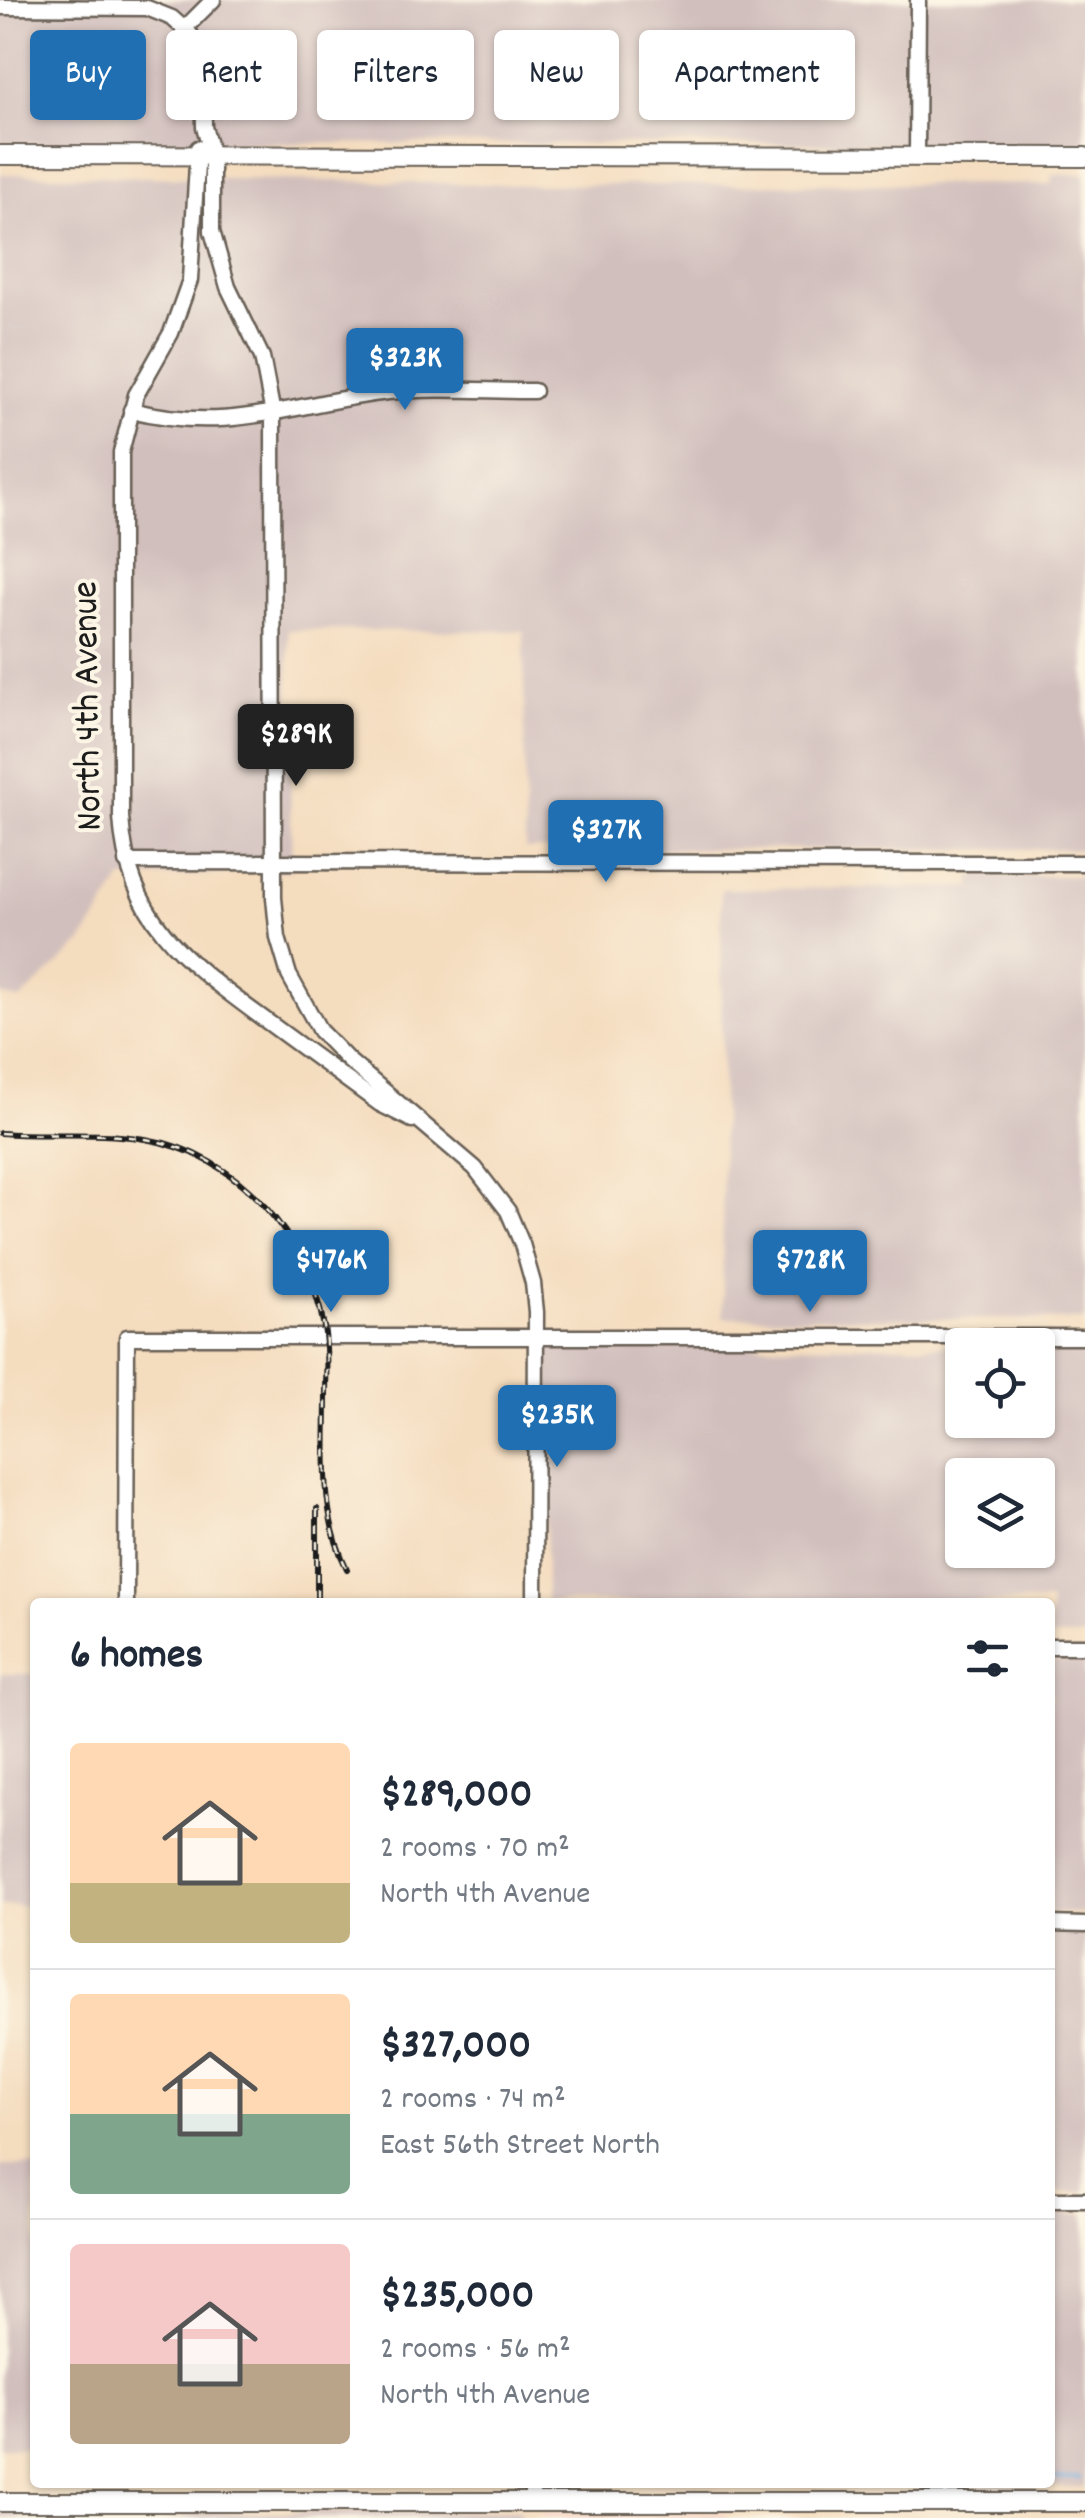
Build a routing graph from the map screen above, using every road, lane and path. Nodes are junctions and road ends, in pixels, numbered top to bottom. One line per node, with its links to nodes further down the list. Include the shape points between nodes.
1 (212, 0): 4 (street)
2 (918, 0): 7 (street)
3 (0, 6): 4 (street, via 147,8)
4 (185, 28): 6 (street, via 202,56)
5 (0, 154): 6 (main road)
6 (204, 155): 7 (main road); 10 (street, North 4th Avenue, via 190,280); 11 (street, North 4th Avenue, via 217,251 262,357)
7 (917, 156): 8 (main road)
8 (1085, 157)
9 (534, 390): 11 (street, via 394,392)
10 (131, 410): 11 (street, via 189,420); 12 (street, North 4th Avenue, via 120,476 120,816)
11 (273, 414): 13 (street, North 4th Avenue)
12 (126, 862): 13 (street); 15 (street, North 4th Avenue, via 149,914 184,958 380,1104)
13 (274, 862): 14 (street); 15 (street, North 4th Avenue, via 278,938 305,1008 335,1048)
14 (1085, 864)
15 (426, 1127): 16 (street, North 4th Avenue, via 475,1168 508,1211 533,1283)
16 (536, 1336): 17 (street); 18 (street, via 126,1336); 19 (street, North 4th Avenue)
17 (1085, 1337)
18 (126, 1598)
19 (535, 1598)
20 (1055, 1646): 21 (street)
21 (1085, 1646)
22 (1055, 1924): 23 (street)
23 (1085, 1925)
24 (1055, 2200): 25 (street)
25 (1085, 2200)
26 (532, 2501): 27 (main road); 29 (main road)
27 (0, 2502)
28 (1085, 2502): 30 (main road)
29 (736, 2510): 30 (main road)
30 (928, 2510)

